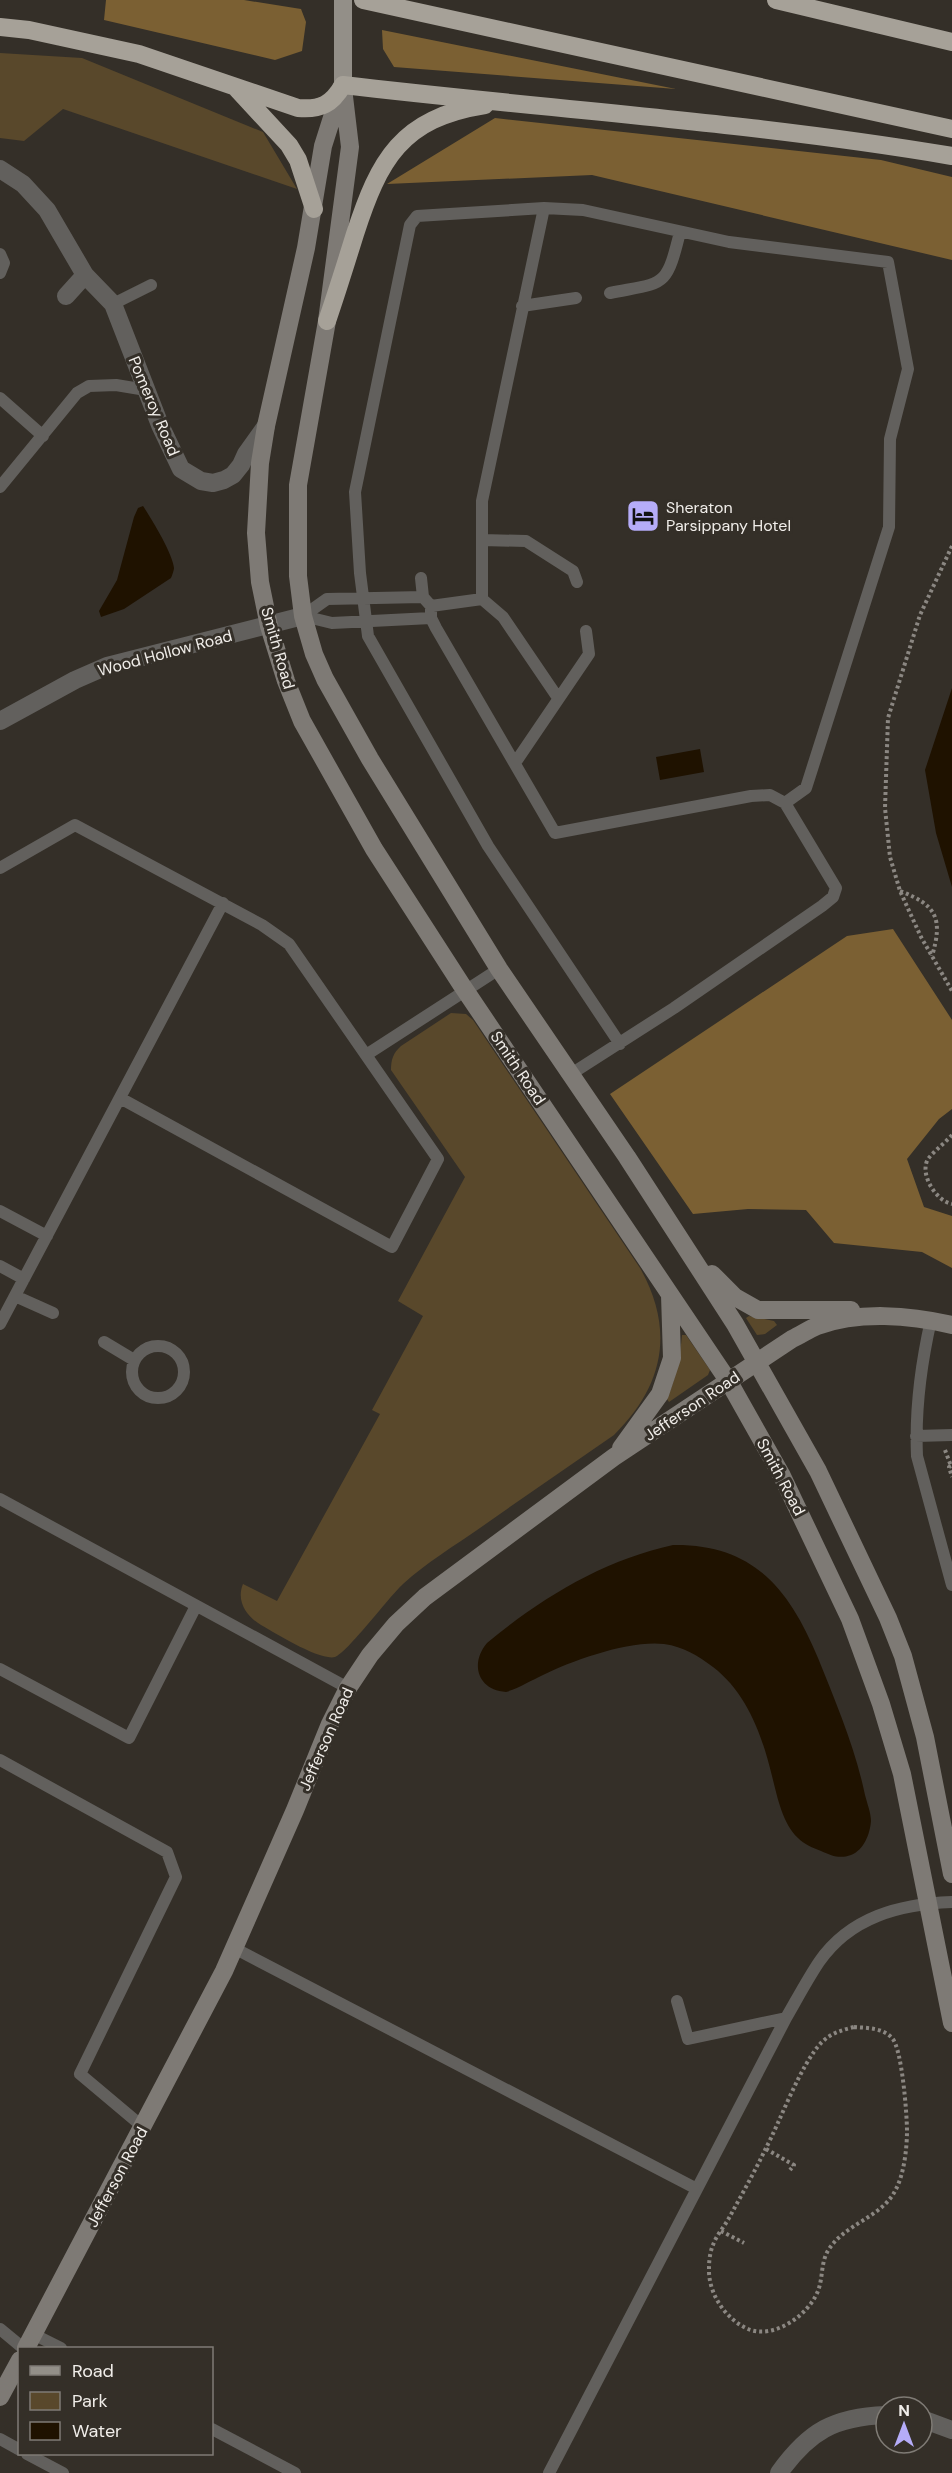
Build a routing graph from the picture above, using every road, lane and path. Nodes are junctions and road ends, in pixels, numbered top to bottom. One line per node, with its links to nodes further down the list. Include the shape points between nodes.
1 (343, 0): 6 (main road, Smith Road)
2 (363, 0): 9 (highway)
3 (776, 0): 5 (highway)
4 (0, 27): 7 (highway, via 139,54)
5 (952, 42)
6 (343, 85): 7 (highway, via 327,105 307,109); 8 (highway); 13 (main road, Smith Road, via 323,146); 24 (main road, Smith Road, via 350,147)
7 (236, 87): 13 (highway, via 289,145)
8 (510, 101): 10 (highway); 24 (highway, via 438,117 416,130 392,153 369,193)
9 (952, 129)
10 (952, 156)
11 (0, 169): 17 (street, Pomeroy Road, via 23,184 47,210)
12 (544, 208): 14 (lane, via 583,210); 23 (lane); 34 (lane, via 423,214 412,220 356,479)
13 (314, 209): 27 (main road, Smith Road)
14 (680, 232): 19 (lane, via 666,277 657,284); 44 (lane, via 729,242 888,261 908,369 890,439 889,527 806,788)
15 (0, 254): 16 (lane, via 4,263)
16 (0, 273)
17 (86, 275): 20 (street); 22 (street, Pomeroy Road)
18 (151, 285): 22 (lane)
19 (610, 292)
20 (66, 296)
21 (576, 298): 23 (lane)
22 (113, 304): 25 (street, Pomeroy Road)
23 (522, 306): 30 (lane, via 482,501)
24 (327, 321): 37 (main road, Smith Road, via 298,485 298,576)
25 (146, 390): 27 (street, Pomeroy Road, via 182,469 201,482 213,483 233,475); 28 (lane, via 89,386 77,393)
26 (0, 398): 28 (lane)
27 (266, 426): 39 (main road, Smith Road, via 256,532)
28 (43, 436): 29 (lane)
29 (0, 488)
30 (482, 540): 33 (lane, via 526,541 573,571); 35 (lane)
31 (952, 546): 46 (path, via 920,615 888,718 886,825)
32 (421, 578): 36 (lane)
33 (577, 582)
34 (363, 598): 36 (lane); 37 (lane, via 327,599); 38 (lane)
35 (482, 599): 36 (lane); 41 (lane, via 503,617)
36 (428, 607): 38 (lane); 43 (lane)
37 (303, 616): 38 (lane, via 332,623); 39 (street, Wood Hollow Road); 49 (main road, Smith Road, via 330,689)
38 (365, 621): 52 (lane, via 368,636 488,846)
39 (269, 626): 42 (street, Wood Hollow Road, via 106,666); 50 (main road, Smith Road, via 302,721 374,849)
40 (586, 631): 41 (lane, via 589,654)
41 (558, 698): 43 (lane)
42 (0, 721)
43 (515, 764): 44 (lane, via 555,833 751,796 770,795)
44 (785, 803): 52 (lane, via 836,888 833,897)
45 (0, 868): 47 (lane, via 75,825)
46 (900, 891): 48 (path); 48 (path, via 929,906 934,913 939,930)
47 (223, 903): 53 (lane, via 289,944); 55 (lane)
48 (932, 956): 51 (path)
49 (500, 969): 50 (lane); 54 (main road, Smith Road)
50 (466, 991): 53 (lane); 63 (main road, Smith Road)
51 (952, 991)
52 (620, 1044): 54 (lane)
53 (366, 1055): 55 (lane, via 438,1159 392,1247)
54 (571, 1074): 60 (main road, Smith Road)
55 (120, 1098): 59 (lane)
56 (952, 1135): 57 (path, via 927,1160 925,1173 934,1191)
57 (952, 1204)
58 (0, 1211): 59 (lane)
59 (47, 1236): 62 (lane)
60 (684, 1245): 67 (main road, via 735,1297 758,1310 878,1310); 72 (main road, Smith Road)
61 (0, 1266): 62 (lane)
62 (24, 1279): 64 (lane)
63 (670, 1294): 73 (main road, Smith Road); 77 (main road, via 672,1358 660,1394)
64 (15, 1296): 65 (lane); 66 (lane)
65 (53, 1313)
66 (2, 1317)
67 (903, 1317): 68 (main road, Jefferson Road); 72 (main road, Jefferson Road, via 867,1317 817,1326)
68 (931, 1320): 69 (main road, Jefferson Road); 75 (lane)
69 (952, 1325)
70 (104, 1342): 71 (lane)
71 (134, 1360): 71 (lane, via 147,1348 164,1346 178,1355 183,1380 172,1393 148,1396 135,1384)
72 (758, 1362): 73 (main road, Jefferson Road); 86 (main road, Smith Road, via 818,1471 903,1656 926,1737)
73 (729, 1382): 77 (main road, Jefferson Road); 88 (main road, Smith Road, via 782,1476 850,1619 902,1774)
74 (952, 1435): 75 (lane)
75 (916, 1436): 81 (lane, via 917,1456)
76 (945, 1450): 78 (path)
77 (614, 1457): 84 (main road, Jefferson Road, via 424,1597 370,1655)
78 (951, 1466): 79 (path)
79 (952, 1477)
80 (0, 1498): 82 (lane)
81 (952, 1585)
82 (196, 1606): 83 (lane, via 129,1738); 84 (lane)
83 (0, 1669)
84 (348, 1688): 89 (main road, Jefferson Road)
85 (0, 1760): 93 (lane, via 167,1852 176,1877 80,2074)
86 (952, 1874)
87 (952, 1902): 88 (lane)
88 (927, 1903): 91 (lane, via 879,1915 839,1939 820,1961); 92 (main road, Smith Road)
89 (234, 1948): 93 (main road, Jefferson Road); 96 (lane)
90 (677, 2001): 91 (lane, via 688,2039)
91 (786, 2018): 96 (lane)
92 (952, 2023)
93 (143, 2127): 100 (main road, Jefferson Road)
94 (766, 2149): 95 (path, via 794,2164); 97 (path); 97 (path, via 822,2042 854,2027 884,2031 894,2039 907,2133 897,2189 887,2202 830,2248 813,2302 780,2327 766,2332 754,2332 730,2319 714,2293 708,2269 713,2245)
95 (790, 2170)
96 (697, 2189): 113 (lane)
97 (722, 2231): 98 (path)
98 (744, 2243)
99 (0, 2329): 100 (lane)
100 (27, 2344): 101 (lane)
101 (47, 2347)
102 (18, 2364): 103 (main road)
103 (0, 2397)
104 (874, 2416): 114 (street, via 838,2422 813,2434)
105 (934, 2423): 107 (street)
106 (213, 2430): 112 (lane)
107 (952, 2430)
108 (0, 2439): 109 (lane)
109 (18, 2449)
110 (29, 2455): 111 (lane)
111 (63, 2473)
112 (295, 2473)
113 (549, 2473)
114 (779, 2473)

